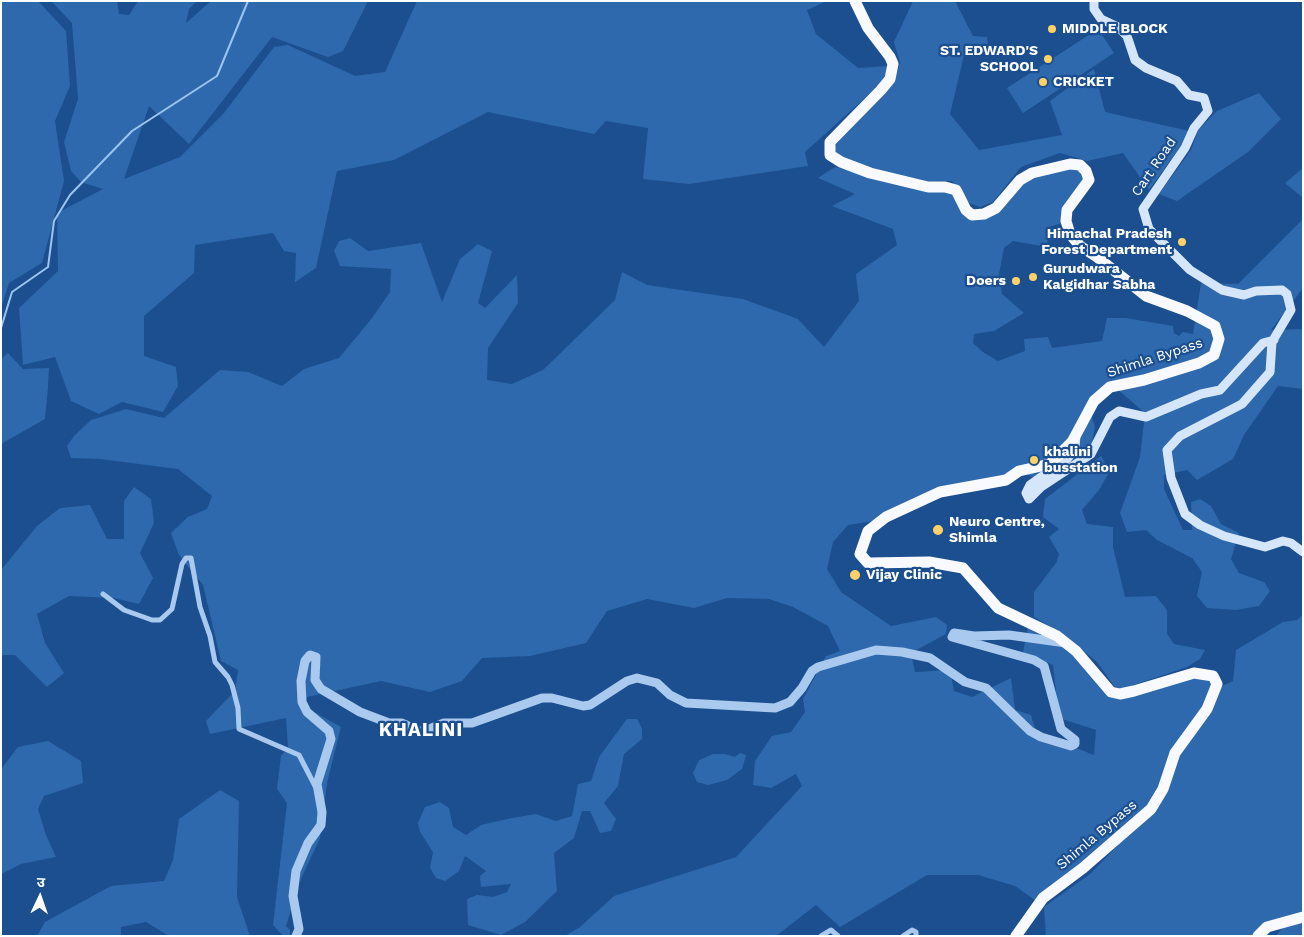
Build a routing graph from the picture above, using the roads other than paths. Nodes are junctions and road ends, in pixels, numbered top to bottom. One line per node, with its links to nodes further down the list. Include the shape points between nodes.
1 (855, 1): 4 (highway, Shimla Bypass, via 865,23 893,64 890,79 830,142 830,155 870,172 928,187 956,190 972,215 996,208 1020,180 1032,173 1070,164 1080,165 1089,180 1068,210 1066,221 1070,234 1080,246 1146,296 1187,311 1215,326 1219,339 1214,355 1144,380 1110,387 1094,401)
2 (1094, 1): 3 (main road, Cart Road, via 1094,9 1101,19 1118,27 1127,36 1135,60 1177,81 1189,95 1204,98 1208,111 1142,209 1149,229 1190,270 1222,290 1244,295 1282,290 1287,294 1291,310)
3 (1274, 340): 4 (main road, Cart Road, via 1263,343 1220,390 1201,394 1146,417 1119,411 1110,416 1091,454 1041,487 1030,500 1026,493 1030,485 1068,458 1075,448); 5 (main road, Cart Road, via 1270,372 1242,404 1180,436 1167,450 1171,478 1185,514 1224,536 1265,547 1291,542)
4 (1076, 435): 7 (highway, Shimla Bypass, via 1050,464 1019,471 1006,480 940,492 886,517 868,531 860,554 868,564 929,562 963,568 998,608)
5 (1303, 552)
6 (103, 594): 8 (street, via 124,610 160,620 172,609 182,564 186,558 191,558 214,662 232,685 239,729 299,754)
7 (1066, 643): 8 (street, via 1009,635 954,633 952,636 1030,658 1044,666 1060,727 1075,740 1075,744 1069,746 1030,731 986,688 961,680 930,658 902,652 876,650 818,667 790,702 775,708 686,702 674,698 650,680 637,678 590,705 542,698 472,723 444,723 422,732 360,712 321,690 315,680 316,657 312,655 304,665 302,702 307,712 329,731 331,739); 15 (highway, Shimla Bypass, via 1110,692 1134,691 1194,673 1213,676 1217,684 1208,709 1175,753 1163,789 1150,809 1083,868 1043,898)
8 (317, 789): 10 (street, via 322,820 296,871 293,896 299,929)
9 (1303, 917): 16 (highway, via 1267,927)
10 (296, 936)
11 (820, 936): 12 (street, via 831,930)
12 (838, 936)
13 (903, 936): 14 (street, via 912,930)
14 (916, 936)
15 (1016, 936)
16 (1258, 936)

